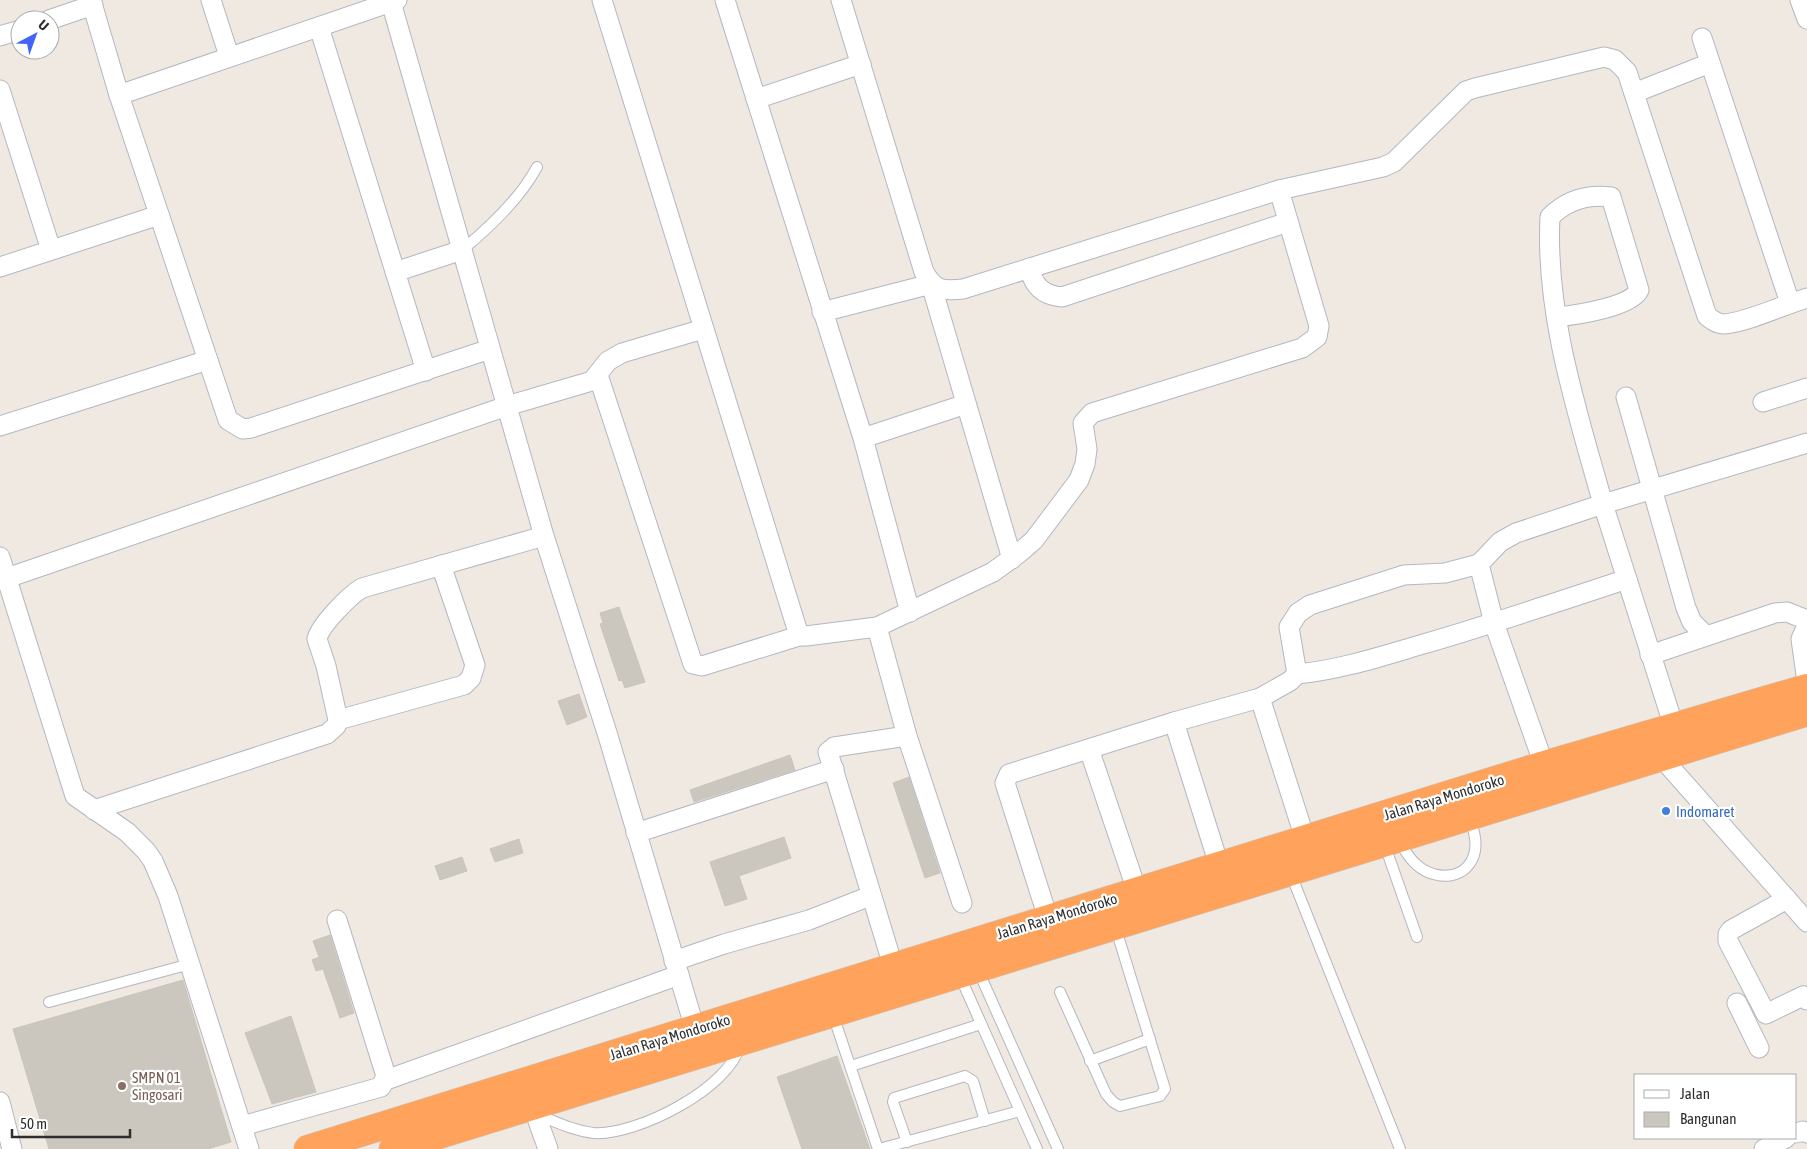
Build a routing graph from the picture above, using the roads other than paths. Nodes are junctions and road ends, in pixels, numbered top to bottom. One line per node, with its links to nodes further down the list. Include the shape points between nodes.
1 (211, 0): 12 (street)
2 (602, 0): 32 (street)
3 (725, 0): 18 (street)
4 (841, 0): 14 (street)
5 (1800, 0): 9 (street)
6 (394, 1): 10 (street); 24 (street)
7 (92, 3): 8 (street); 17 (street)
8 (60, 16)
9 (1807, 19)
10 (319, 27): 12 (street); 27 (street)
11 (1702, 38): 13 (street)
12 (229, 56): 17 (street)
13 (1710, 62): 16 (street); 29 (street)
14 (861, 64): 18 (street); 28 (street)
15 (0, 90): 23 (street)
16 (1634, 93): 20 (street, via 1627,72 1615,60 1604,57 1489,84 1466,91 1394,162); 29 (street, via 1707,316 1724,324)
17 (118, 95): 21 (street)
18 (756, 100): 30 (street)
19 (538, 167): 24 (lane, via 512,202)
20 (1279, 190): 22 (street); 26 (street)
21 (159, 214): 23 (street); 34 (street)
22 (1288, 222): 26 (street, via 1062,296 1053,296 1039,289 1033,283); 49 (street, via 1320,326 1317,337 1302,348 1092,413 1082,423 1086,450 1085,464 1078,480 1034,540)
23 (51, 250): 25 (street)
24 (462, 250): 27 (street); 33 (street)
25 (0, 267)
26 (1029, 268): 28 (street, via 963,290 944,291)
27 (395, 272): 35 (street)
28 (930, 284): 30 (street); 40 (street)
29 (1799, 301)
30 (822, 312): 43 (street)
31 (1557, 318): 31 (street, via 1584,314 1631,299 1639,290 1611,197 1593,195 1562,206 1550,217 1548,243); 46 (street, via 1573,395)
32 (703, 329): 36 (street, via 622,353 608,361); 59 (street)
33 (490, 349): 35 (street); 41 (street)
34 (208, 360): 35 (street, via 228,420 244,429); 42 (street)
35 (426, 370)
36 (598, 375): 41 (street, via 592,381); 59 (street, via 693,664 702,666)
37 (1807, 388): 39 (street)
38 (1626, 397): 45 (street)
39 (1763, 402)
40 (966, 404): 43 (street); 49 (street)
41 (507, 406): 47 (street); 52 (street)
42 (0, 426)
43 (863, 438): 54 (street)
44 (1807, 443): 45 (street)
45 (1652, 489): 46 (street); 60 (street, via 1686,608 1692,622)
46 (1603, 504): 51 (street, via 1516,533 1500,542); 53 (street)
47 (544, 536): 50 (street); 78 (street)
48 (0, 557): 52 (street)
49 (1012, 559): 54 (street, via 993,572)
50 (441, 564): 67 (street, via 354,592 321,630 317,639); 67 (street, via 475,665 471,678 464,685)
51 (1479, 564): 56 (street); 62 (street, via 1445,573 1404,575 1310,605 1298,613 1289,628)
52 (7, 578): 75 (street, via 75,796)
53 (1626, 579): 56 (street); 61 (street)
54 (910, 612): 58 (street)
55 (1807, 620): 60 (street, via 1782,612)
56 (1494, 624): 62 (street, via 1361,662); 73 (street)
57 (1807, 626): 63 (street, via 1801,639)
58 (878, 627): 59 (street); 69 (street)
59 (800, 636)
60 (1706, 636): 61 (street)
61 (1650, 655): 70 (street)
62 (1297, 674): 65 (street)
63 (1807, 682)
64 (1807, 688): 70 (highway, Jalan Raya Mondoroko)
65 (1260, 698): 68 (street); 79 (street)
66 (1807, 712): 72 (highway, Jalan Raya Mondoroko)
67 (338, 720): 75 (street, via 327,734)
68 (1174, 722): 71 (street); 80 (street)
69 (905, 728): 74 (street, via 834,747 828,752); 84 (street)
70 (1674, 728): 73 (highway, Jalan Raya Mondoroko)
71 (1089, 749): 81 (street); 88 (street, via 1009,774 1005,783)
72 (1662, 758): 73 (highway, Jalan Raya Mondoroko); 83 (street)
73 (1564, 768): 76 (highway, Jalan Raya Mondoroko); 77 (highway, Jalan Raya Mondoroko)
74 (834, 769): 78 (street); 82 (street)
75 (94, 810): 91 (street, via 127,832 153,861)
76 (1469, 816): 77 (highway, Jalan Raya Mondoroko); 77 (lane, via 1475,834 1472,861 1459,873 1447,877 1432,875 1416,865)
77 (1383, 832): 79 (highway, Jalan Raya Mondoroko); 89 (lane)
78 (636, 833): 92 (street)
79 (1303, 858): 80 (highway, Jalan Raya Mondoroko); 85 (highway, Jalan Raya Mondoroko); 124 (lane)
80 (1219, 866): 81 (highway, Jalan Raya Mondoroko)
81 (1137, 891): 85 (highway, Jalan Raya Mondoroko)
82 (870, 896): 92 (street, via 809,920 724,944); 93 (street)
83 (1787, 899): 87 (street); 98 (street, via 1728,934 1728,941)
84 (962, 903)
85 (1111, 913): 88 (highway, Jalan Raya Mondoroko); 103 (lane)
86 (337, 920): 108 (street)
87 (1807, 922)
88 (1038, 931): 90 (highway, Jalan Raya Mondoroko)
89 (1417, 937)
90 (970, 960): 93 (highway, Jalan Raya Mondoroko); 101 (lane); 123 (lane)
91 (190, 964): 96 (lane); 113 (street)
92 (676, 968): 104 (street); 108 (street)
93 (897, 980): 99 (highway, Jalan Raya Mondoroko); 102 (highway, Jalan Raya Mondoroko)
94 (1060, 992): 106 (lane)
95 (1807, 1000): 98 (street, via 1803,996 1768,1014)
96 (49, 1002)
97 (1737, 1003): 100 (street)
98 (1764, 1010): 100 (street)
99 (833, 1014): 102 (highway, Jalan Raya Mondoroko); 107 (lane)
100 (1746, 1020): 105 (street)
101 (981, 1024): 107 (lane); 111 (lane)
102 (736, 1030): 104 (highway, Jalan Raya Mondoroko); 109 (lane, via 736,1058 712,1085 672,1110 617,1131 593,1133)
103 (1150, 1039): 106 (lane); 106 (lane, via 1165,1089 1160,1096 1149,1101 1120,1106 1112,1102)
104 (699, 1042): 109 (highway, Jalan Raya Mondoroko)
105 (1759, 1048)
106 (1090, 1061)
107 (851, 1066): 121 (lane)
108 (386, 1080): 113 (street, via 382,1087)
109 (531, 1101): 118 (highway, Jalan Raya Mondoroko); 119 (highway, Jalan Raya Mondoroko); 120 (street)
110 (0, 1102): 116 (street)
111 (1020, 1111): 112 (lane); 122 (lane)
112 (985, 1121): 115 (lane); 115 (lane, via 972,1081 965,1076 894,1098)
113 (242, 1126): 117 (street)
114 (1784, 1139): 125 (street)
115 (907, 1142): 121 (lane)
116 (12, 1149)
117 (249, 1149)
118 (308, 1149)
119 (392, 1149)
120 (548, 1149)
121 (879, 1149)
122 (1037, 1149)
123 (1058, 1149)
124 (1400, 1149)
125 (1764, 1149)

